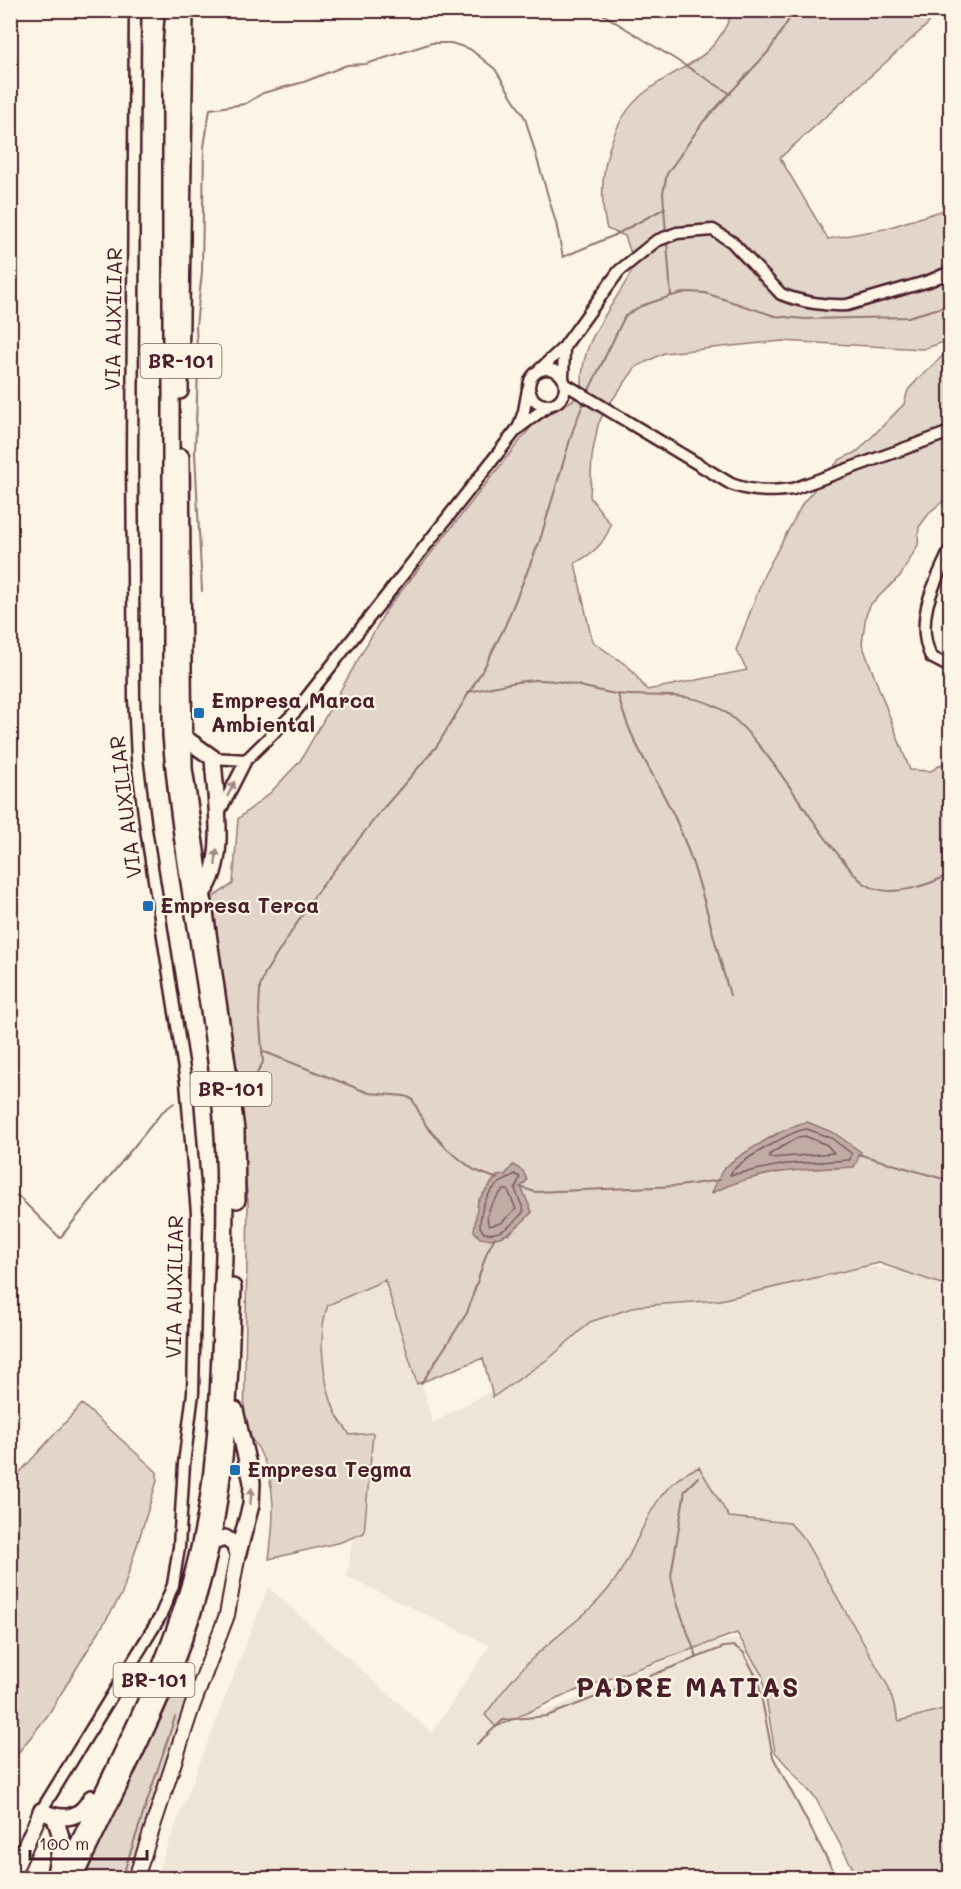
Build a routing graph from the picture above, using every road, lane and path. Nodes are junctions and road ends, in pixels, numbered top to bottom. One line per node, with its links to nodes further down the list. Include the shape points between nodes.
1 (135, 10): 25 (street, VIA AUXILIAR, via 134,699 146,829 186,1082 197,1213 193,1393 173,1585 160,1617)
2 (174, 10): 24 (highway, BR-101, via 171,735 219,1083 227,1204 215,1449 202,1533 177,1626)
3 (184, 10): 16 (highway, BR-101)
4 (951, 272): 5 (street, via 836,305 781,294 739,248 713,230 677,233 656,241 618,271)
5 (564, 347): 6 (street); 7 (street)
6 (538, 371): 7 (street, via 552,369); 8 (street)
7 (564, 381): 9 (street); 10 (street)
8 (529, 382): 11 (street, via 531,396); 12 (street)
9 (561, 398): 10 (street); 11 (street)
10 (589, 400): 13 (street, via 731,484 751,491 793,489)
11 (549, 405): 12 (street)
12 (518, 429): 18 (street, via 296,711)
13 (951, 432)
14 (951, 550): 15 (street, via 924,617 926,646 931,657)
15 (951, 667)
16 (182, 736): 17 (highway); 20 (highway, BR-101)
17 (213, 758): 18 (street); 19 (highway)
18 (246, 759): 19 (street, one-way to 18)
19 (216, 819): 20 (highway, one-way to 19, via 213,880 217,862)
20 (203, 892): 21 (highway, BR-101, via 236,1130)
21 (231, 1369): 22 (highway, BR-101, via 227,1446); 23 (highway, one-way to 21, via 251,1505 252,1482 237,1426)
22 (210, 1543): 23 (highway, via 225,1538); 29 (highway, BR-101, via 175,1662)
23 (238, 1553): 30 (main road, via 226,1615 195,1696)
24 (124, 1744): 25 (highway, via 82,1812 66,1819); 28 (highway, BR-101)
25 (48, 1815): 26 (main road); 27 (highway, via 60,1830 62,1850)
26 (11, 1878)
27 (54, 1878)
28 (62, 1878)
29 (74, 1878)
30 (136, 1878)

